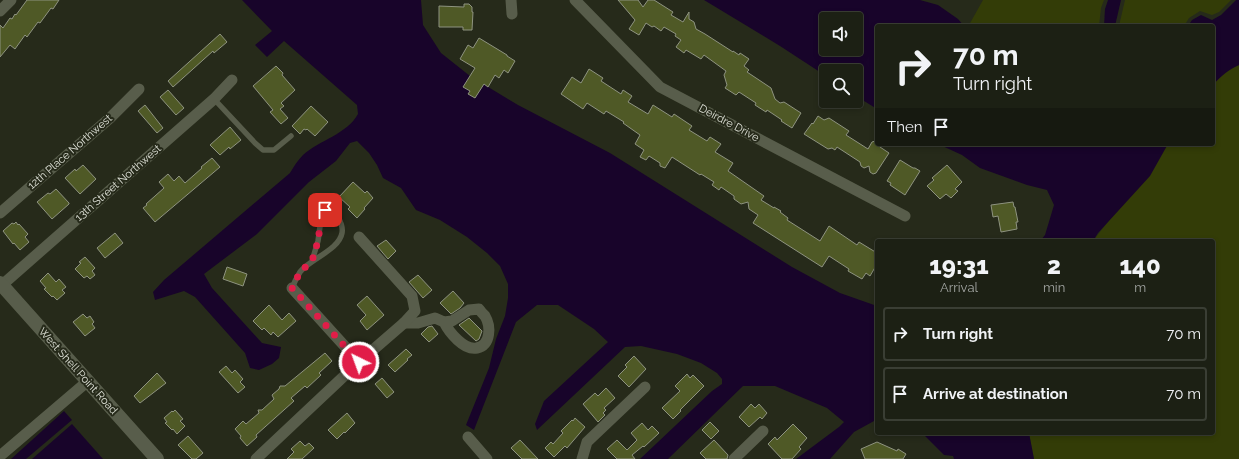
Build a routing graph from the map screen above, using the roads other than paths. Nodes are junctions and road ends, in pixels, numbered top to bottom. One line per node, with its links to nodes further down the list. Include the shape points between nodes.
1 (11, 0): 4 (street)
2 (511, 0): 5 (street)
3 (575, 0): 11 (street, Deirdre Drive, via 660,87)
4 (0, 11)
5 (512, 14)
6 (232, 80): 8 (street, 13th Street Northwest)
7 (139, 89): 10 (street, 12th Place Northwest, via 110,118)
8 (214, 99): 9 (lane, via 263,150 274,150); 14 (street, 13th Street Northwest)
9 (291, 136)
10 (0, 213)
11 (905, 216)
12 (359, 237): 17 (street, via 412,296 415,311)
13 (312, 261): 13 (lane, via 338,242 342,234 342,226 329,210 322,212); 15 (lane, via 300,272)
14 (1, 284): 19 (street, West Shell Point Road)
15 (292, 288): 18 (street)
16 (444, 322): 16 (street, via 452,321 469,310 478,309 486,317 489,328 487,340 480,347 469,347 461,343); 17 (street, via 435,318 418,323)
17 (404, 323): 18 (street)
18 (359, 362): 25 (street)
19 (88, 381): 23 (street); 24 (street, West Shell Point Road)
20 (645, 387): 27 (street, via 586,442)
21 (763, 431): 28 (street)
22 (468, 437): 26 (street)
23 (0, 456)
24 (157, 459)
25 (256, 459)
26 (488, 459)
27 (582, 459)
28 (734, 459)

